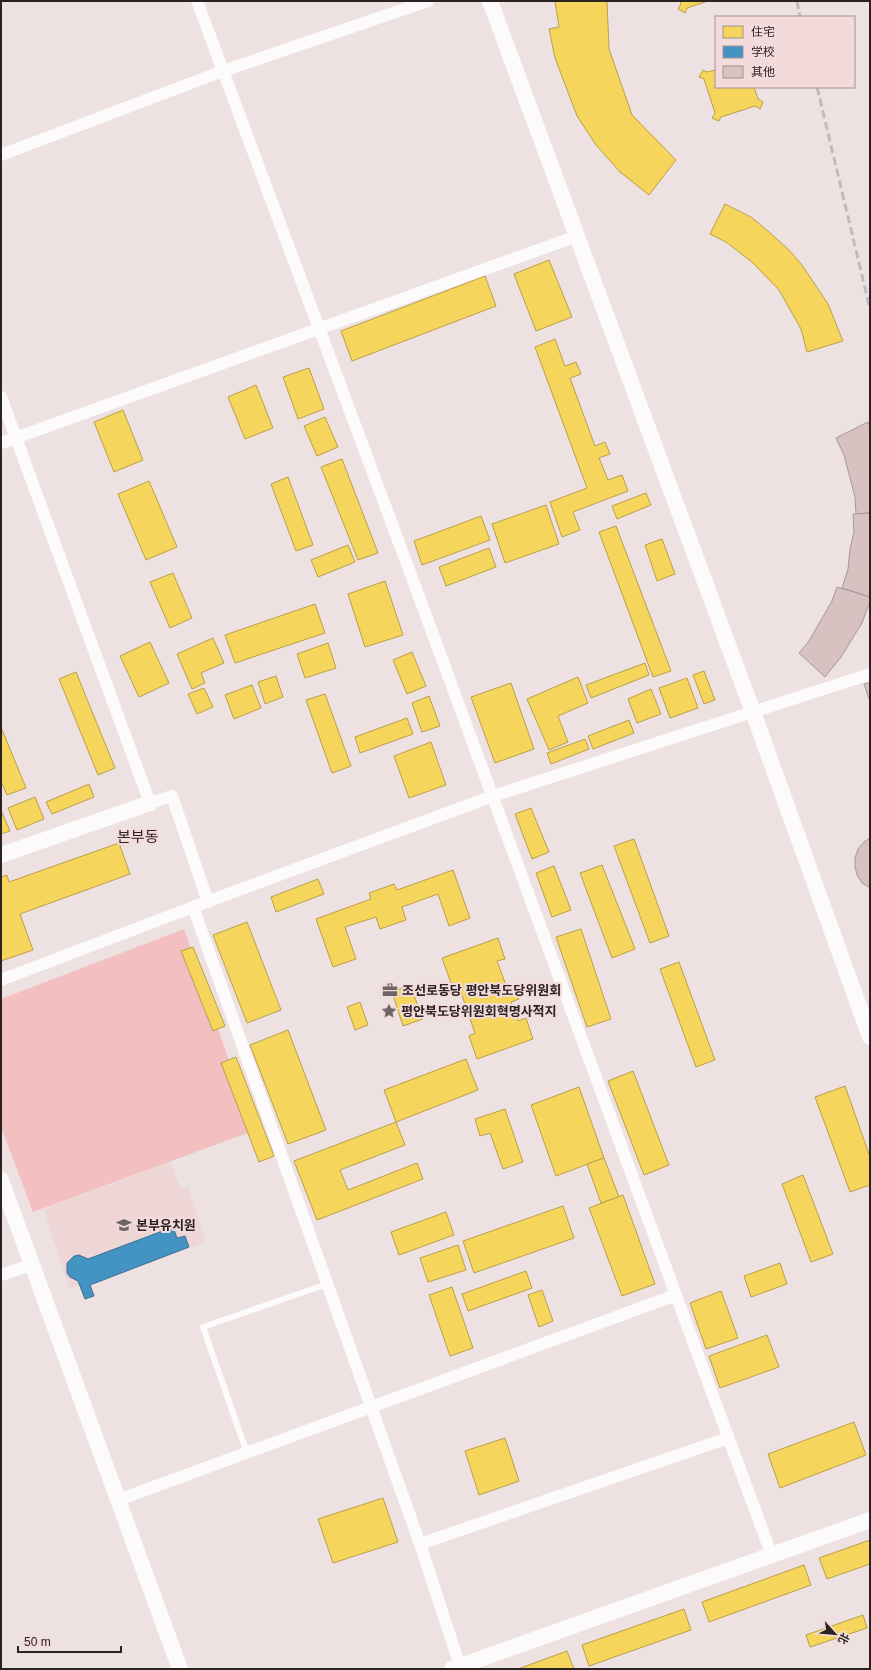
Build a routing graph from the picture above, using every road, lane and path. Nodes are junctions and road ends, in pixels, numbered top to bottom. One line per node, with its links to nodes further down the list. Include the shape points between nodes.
1 (197, 1): 4 (street)
2 (428, 1): 4 (street)
3 (490, 1): 6 (street)
4 (223, 71): 5 (street); 7 (street)
5 (1, 155)
6 (577, 236): 7 (street); 12 (street)
7 (318, 328): 9 (street); 13 (street)
8 (1, 397): 9 (street)
9 (16, 438): 10 (street); 14 (street)
10 (1, 443)
11 (870, 674): 12 (street)
12 (753, 712): 13 (street); 19 (street)
13 (494, 796): 16 (street); 24 (street)
14 (150, 803): 15 (street); 16 (street, via 172,796)
15 (1, 855)
16 (208, 902): 17 (street)
17 (193, 907): 18 (street); 23 (street)
18 (1, 980)
19 (870, 1037)
20 (1, 1180): 21 (street)
21 (31, 1264): 22 (street); 28 (street)
22 (1, 1275)
23 (327, 1284): 25 (street); 27 (lane, via 203,1327)
24 (676, 1295): 25 (street); 26 (street)
25 (371, 1407): 27 (street); 30 (street)
26 (728, 1438): 30 (street); 31 (street)
27 (247, 1453): 28 (street)
28 (118, 1500): 33 (street)
29 (870, 1520): 31 (street)
30 (420, 1544): 32 (street)
31 (772, 1556): 32 (street)
32 (456, 1668)
33 (180, 1669)

